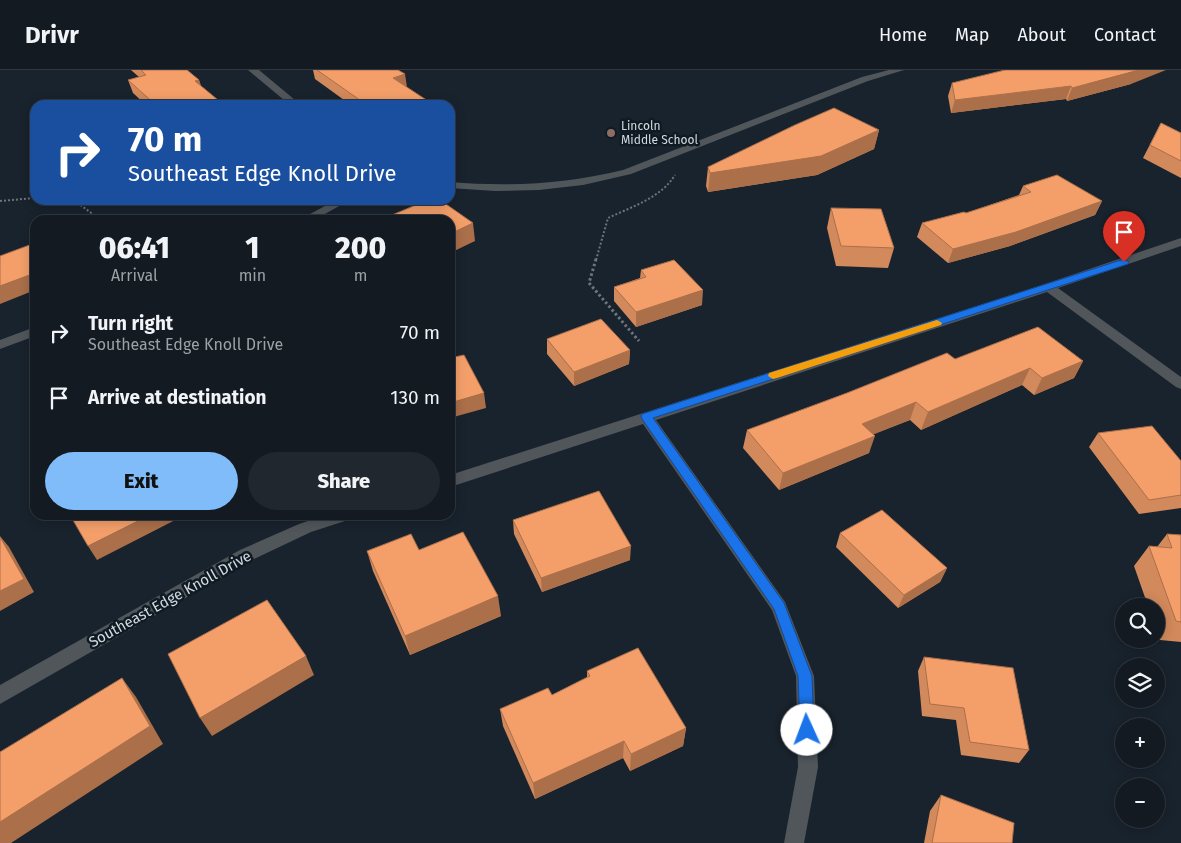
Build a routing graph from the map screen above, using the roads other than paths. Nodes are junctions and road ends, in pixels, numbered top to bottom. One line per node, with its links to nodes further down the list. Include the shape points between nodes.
1 (253, 70): 3 (street)
2 (899, 70): 4 (street, via 598,180 508,190)
3 (290, 100)
4 (455, 185)
5 (334, 205): 6 (street)
6 (315, 215)
7 (1181, 242): 8 (street)
8 (1049, 288): 11 (street); 12 (street)
9 (30, 333): 10 (street)
10 (0, 345)
11 (1181, 384)
12 (646, 416): 13 (street); 16 (street, via 780,607 805,676 808,766)
13 (455, 479)
14 (330, 520): 15 (street, Southeast Edge Knoll Drive, via 246,555)
15 (0, 695)
16 (794, 843)

